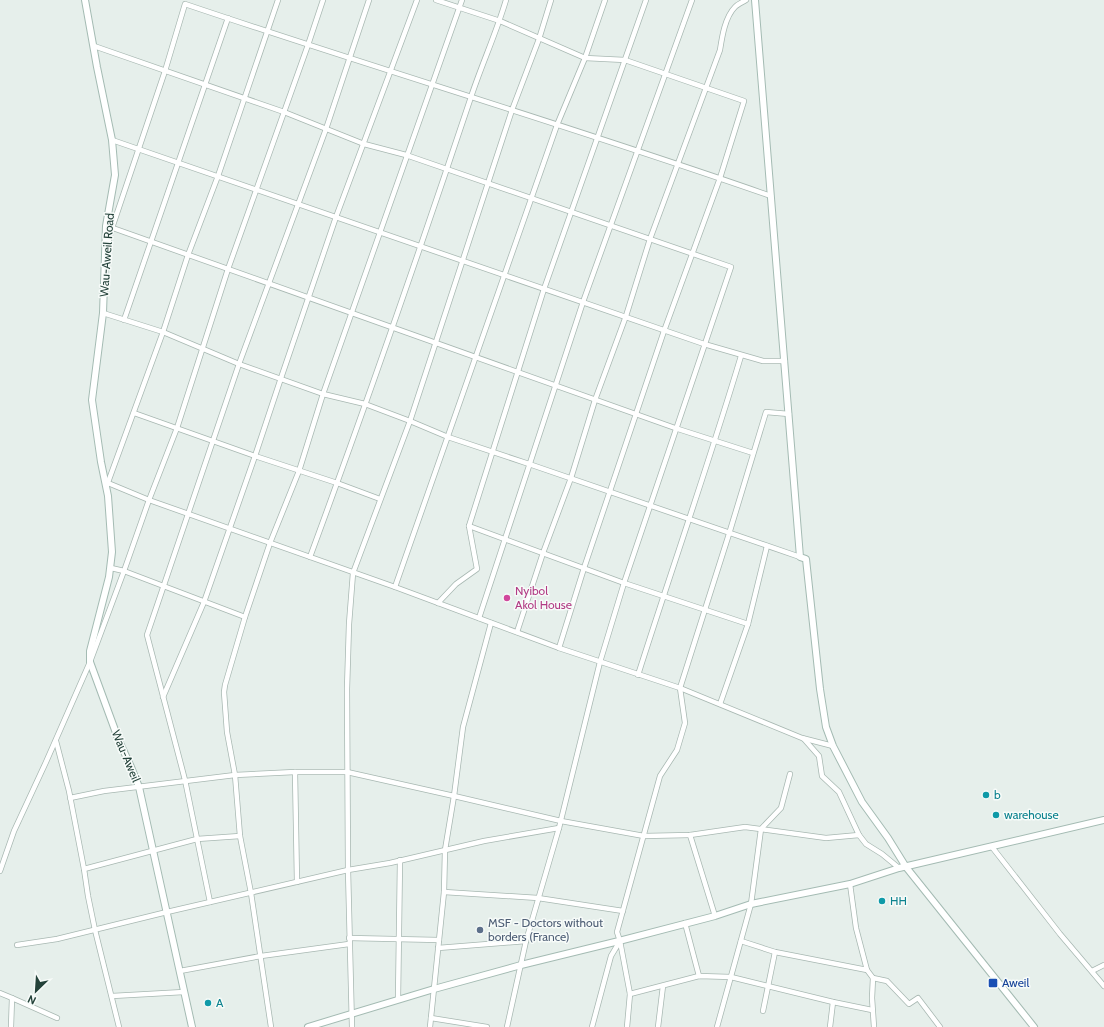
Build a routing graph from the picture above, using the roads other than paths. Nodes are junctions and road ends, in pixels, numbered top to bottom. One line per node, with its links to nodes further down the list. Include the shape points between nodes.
1 (85, 0): 21 (street, Wau-Aweil Road)
2 (278, 0): 18 (street)
3 (323, 0): 20 (street)
4 (369, 0): 22 (street)
5 (416, 0): 26 (street)
6 (436, 0): 15 (street)
7 (462, 0): 15 (street)
8 (506, 0): 17 (street)
9 (551, 0): 19 (street)
10 (605, 0): 23 (street)
11 (646, 0): 24 (street)
12 (692, 0): 27 (street)
13 (746, 0): 30 (street, via 729,16)
14 (755, 0): 50 (street)
15 (459, 7): 17 (street); 29 (street)
16 (228, 18): 18 (street); 25 (street, via 185,4); 28 (street)
17 (500, 21): 19 (street); 31 (street)
18 (267, 31): 20 (street); 32 (street)
19 (539, 39): 23 (street); 33 (street)
20 (308, 45): 22 (street); 34 (street)
21 (94, 46): 25 (street); 38 (street, Wau-Aweil Road)
22 (350, 58): 26 (street); 36 (street)
23 (585, 58): 24 (street); 35 (street)
24 (625, 60): 27 (street); 37 (street)
25 (165, 71): 28 (street); 40 (street)
26 (390, 71): 29 (street); 39 (street)
27 (666, 74): 30 (street); 41 (street)
28 (205, 84): 32 (street); 43 (street)
29 (431, 84): 31 (street); 42 (street)
30 (706, 88): 44 (street); 47 (street, via 744,101)
31 (470, 97): 33 (street); 45 (street)
32 (245, 98): 34 (street); 46 (street)
33 (512, 110): 35 (street); 48 (street)
34 (284, 112): 36 (street); 49 (street)
35 (557, 125): 37 (street); 51 (street)
36 (326, 129): 39 (street); 52 (street)
37 (598, 138): 41 (street); 53 (street)
38 (112, 140): 40 (street); 56 (street, Wau-Aweil Road, via 115,175)
39 (364, 144): 42 (street); 54 (street)
40 (138, 149): 43 (street); 56 (street)
41 (638, 151): 44 (street); 55 (street)
42 (406, 155): 45 (street); 57 (street)
43 (178, 163): 46 (street); 59 (street)
44 (678, 163): 47 (street); 58 (street)
45 (447, 169): 48 (street); 60 (street)
46 (218, 176): 49 (street); 62 (street)
47 (720, 178): 50 (street); 61 (street)
48 (488, 183): 51 (street); 63 (street)
49 (257, 190): 52 (street); 64 (street)
50 (771, 196): 82 (street)
51 (531, 198): 53 (street); 65 (street)
52 (297, 204): 54 (street); 66 (street)
53 (572, 212): 55 (street); 67 (street)
54 (336, 217): 57 (street); 68 (street)
55 (611, 225): 58 (street); 69 (street)
56 (109, 227): 59 (street); 70 (street, Wau-Aweil Road)
57 (379, 232): 60 (street); 71 (street)
58 (650, 239): 61 (street); 72 (street)
59 (150, 242): 62 (street); 73 (street)
60 (421, 246): 63 (street); 74 (street)
61 (692, 254): 75 (street); 78 (street, via 731,267)
62 (188, 255): 64 (street); 76 (street)
63 (462, 261): 65 (street); 77 (street)
64 (228, 269): 66 (street); 79 (street)
65 (504, 275): 67 (street); 81 (street)
66 (269, 284): 68 (street); 83 (street)
67 (544, 289): 69 (street); 84 (street)
68 (308, 298): 71 (street); 85 (street)
69 (583, 302): 72 (street); 86 (street)
70 (103, 313): 73 (street); 106 (street, Wau-Aweil Road, via 92,400)
71 (352, 314): 74 (street); 87 (street)
72 (626, 316): 75 (street); 88 (street)
73 (124, 320): 76 (street)
74 (392, 328): 77 (street); 89 (street)
75 (664, 331): 78 (street); 91 (street)
76 (163, 332): 79 (street); 90 (street)
77 (435, 344): 81 (street); 93 (street)
78 (704, 344): 80 (street); 95 (street)
79 (202, 348): 83 (street); 94 (street)
80 (741, 356): 82 (street, via 763,362); 98 (street)
81 (475, 357): 84 (street); 96 (street)
82 (785, 361): 92 (street)
83 (239, 364): 85 (street); 97 (street)
84 (516, 372): 86 (street); 99 (street)
85 (281, 378): 87 (street); 101 (street)
86 (556, 386): 88 (street); 102 (street)
87 (323, 394): 89 (street); 103 (street)
88 (595, 400): 91 (street); 104 (street)
89 (365, 404): 93 (street); 105 (street)
90 (134, 413): 94 (street); 106 (street)
91 (636, 414): 95 (street); 107 (street)
92 (789, 414): 100 (street, via 766,412); 121 (street)
93 (410, 421): 96 (street); 108 (street)
94 (177, 428): 97 (street); 109 (street)
95 (675, 428): 98 (street); 110 (street)
96 (448, 437): 99 (street); 128 (street)
97 (213, 441): 101 (street); 111 (street)
98 (715, 442): 100 (street); 112 (street)
99 (492, 452): 102 (street); 113 (street)
100 (753, 453): 115 (street)
101 (255, 456): 103 (street); 114 (street)
102 (529, 464): 104 (street); 116 (street)
103 (299, 471): 105 (street); 117 (street)
104 (571, 478): 107 (street); 119 (street)
105 (337, 483): 108 (street); 120 (street)
106 (107, 485): 109 (street); 122 (street, Wau-Aweil)
107 (610, 492): 110 (street); 123 (street)
108 (380, 499): 125 (street)
109 (149, 500): 111 (street); 124 (street)
110 (650, 506): 112 (street); 126 (street)
111 (188, 514): 114 (street); 127 (street)
112 (689, 519): 115 (street); 129 (street)
113 (468, 526): 116 (street); 131 (street, via 477,569 456,584)
114 (229, 528): 117 (street); 130 (street)
115 (729, 534): 118 (street); 132 (street)
116 (505, 539): 119 (street); 134 (street)
117 (270, 543): 120 (street); 133 (street)
118 (767, 546): 121 (street); 136 (street)
119 (543, 553): 123 (street); 137 (street)
120 (310, 557): 125 (street)
121 (800, 557): 147 (street, via 806,559 820,689 826,727)
122 (111, 568): 124 (street); 139 (street, Wau-Aweil, via 90,651)
123 (584, 568): 126 (street); 138 (street)
124 (124, 571): 127 (street); 139 (street)
125 (353, 573): 128 (street); 149 (street, via 347,689)
126 (624, 583): 129 (street); 140 (street)
127 (164, 586): 130 (street); 143 (street, via 147,635)
128 (395, 587): 131 (street)
129 (663, 597): 132 (street); 141 (street)
130 (204, 602): 133 (street); 143 (street)
131 (438, 603): 134 (street)
132 (705, 610): 136 (street); 142 (street)
133 (245, 617): 151 (street, via 224,692 227,732)
134 (479, 618): 135 (street)
135 (491, 623): 137 (street); 154 (street, via 462,727)
136 (748, 624): 144 (street)
137 (518, 632): 138 (street)
138 (559, 648): 140 (street)
139 (90, 662): 146 (street); 153 (street, Wau-Aweil)
140 (600, 662): 141 (street); 157 (street)
141 (638, 675): 142 (street)
142 (680, 688): 144 (street); 162 (street, via 686,723 677,750 660,776)
143 (163, 697): 152 (street)
144 (720, 704): 145 (street)
145 (802, 738): 147 (street); 163 (street, via 819,756 822,776 839,792)
146 (56, 741): 155 (street); 173 (street, via 14,831)
147 (833, 746): 169 (street, via 862,802)
148 (295, 772): 149 (street); 151 (street); 174 (street)
149 (347, 772): 154 (street); 172 (street)
150 (790, 774): 159 (street, via 782,808)
151 (235, 775): 152 (street); 161 (street)
152 (185, 780): 153 (street); 164 (street)
153 (139, 787): 155 (street, via 94,792); 167 (street, Wau-Aweil)
154 (454, 796): 157 (street); 166 (street)
155 (70, 798): 171 (street)
156 (1104, 820): 165 (street)
157 (561, 821): 158 (street); 162 (street)
158 (559, 828): 166 (street); 178 (street)
159 (761, 829): 160 (street, via 745,827); 163 (street, via 826,838); 180 (street)
160 (690, 834): 162 (street); 183 (street)
161 (240, 836): 164 (street); 177 (street)
162 (644, 836): 181 (street)
163 (859, 836): 170 (street)
164 (197, 839): 167 (street); 179 (street)
165 (992, 847): 169 (street); 201 (street)
166 (445, 850): 168 (street); 176 (street)
167 (153, 851): 171 (street); 182 (street, Wau-Aweil)
168 (400, 860): 172 (street); 187 (street)
169 (906, 867): 170 (street); 237 (street)
170 (899, 868): 175 (street)
171 (84, 869): 185 (street)
172 (348, 870): 174 (street); 186 (street)
173 (0, 871)
174 (297, 882): 177 (street)
175 (850, 884): 180 (street); 199 (street, via 856,928)
176 (444, 892): 178 (street); 188 (street)
177 (251, 893): 179 (street); 196 (street)
178 (538, 898): 181 (street); 189 (street)
179 (210, 902): 182 (street)
180 (751, 904): 183 (street); 191 (street)
181 (623, 911): 190 (street, via 617,932)
182 (167, 912): 185 (street); 200 (street, Wau-Aweil)
183 (715, 916): 184 (street)
184 (685, 923): 190 (street); 202 (street)
185 (95, 930): 193 (street); 212 (street)
186 (349, 938): 187 (street); 192 (street)
187 (399, 939): 188 (street); 214 (street)
188 (439, 940): 194 (street)
189 (526, 941): 194 (street); 197 (street)
190 (620, 941): 197 (street); 211 (street); 230 (street, via 611,956)
191 (741, 941): 195 (street); 203 (street)
192 (349, 944): 196 (street); 218 (street)
193 (17, 945)
194 (438, 948): 208 (street)
195 (775, 952): 199 (street); 207 (street)
196 (261, 956): 200 (street); 224 (street)
197 (521, 965): 208 (street); 229 (street)
198 (1104, 965): 201 (street)
199 (868, 970): 204 (street)
200 (180, 971): 209 (street, Wau-Aweil)
201 (1092, 971): 206 (street)
202 (699, 976): 203 (street); 205 (street)
203 (731, 978): 207 (street); 233 (street)
204 (873, 978): 216 (street); 236 (street, via 886,981 909,1004 918,998)
205 (663, 986): 211 (street); 232 (street)
206 (1104, 986)
207 (768, 987): 215 (street); 217 (street)
208 (434, 989): 214 (street); 220 (street)
209 (184, 992): 212 (street); 223 (street, Wau-Aweil)
210 (0, 993): 213 (street)
211 (630, 994): 231 (street)
212 (112, 996): 222 (street)
213 (12, 998): 219 (street); 221 (street)
214 (398, 999): 218 (street)
215 (833, 1002): 216 (street); 234 (street)
216 (872, 1010): 235 (street)
217 (763, 1011)
218 (351, 1015): 225 (street); 226 (street)
219 (57, 1018)
220 (431, 1018): 227 (street); 228 (street)
221 (11, 1027)
222 (119, 1027)
223 (192, 1027)
224 (271, 1027)
225 (308, 1027)
226 (352, 1027)
227 (430, 1027)
228 (488, 1027)
229 (507, 1027)
230 (592, 1027)
231 (627, 1027)
232 (658, 1027)
233 (717, 1027)
234 (830, 1027)
235 (874, 1027)
236 (940, 1027)
237 (1034, 1027)

